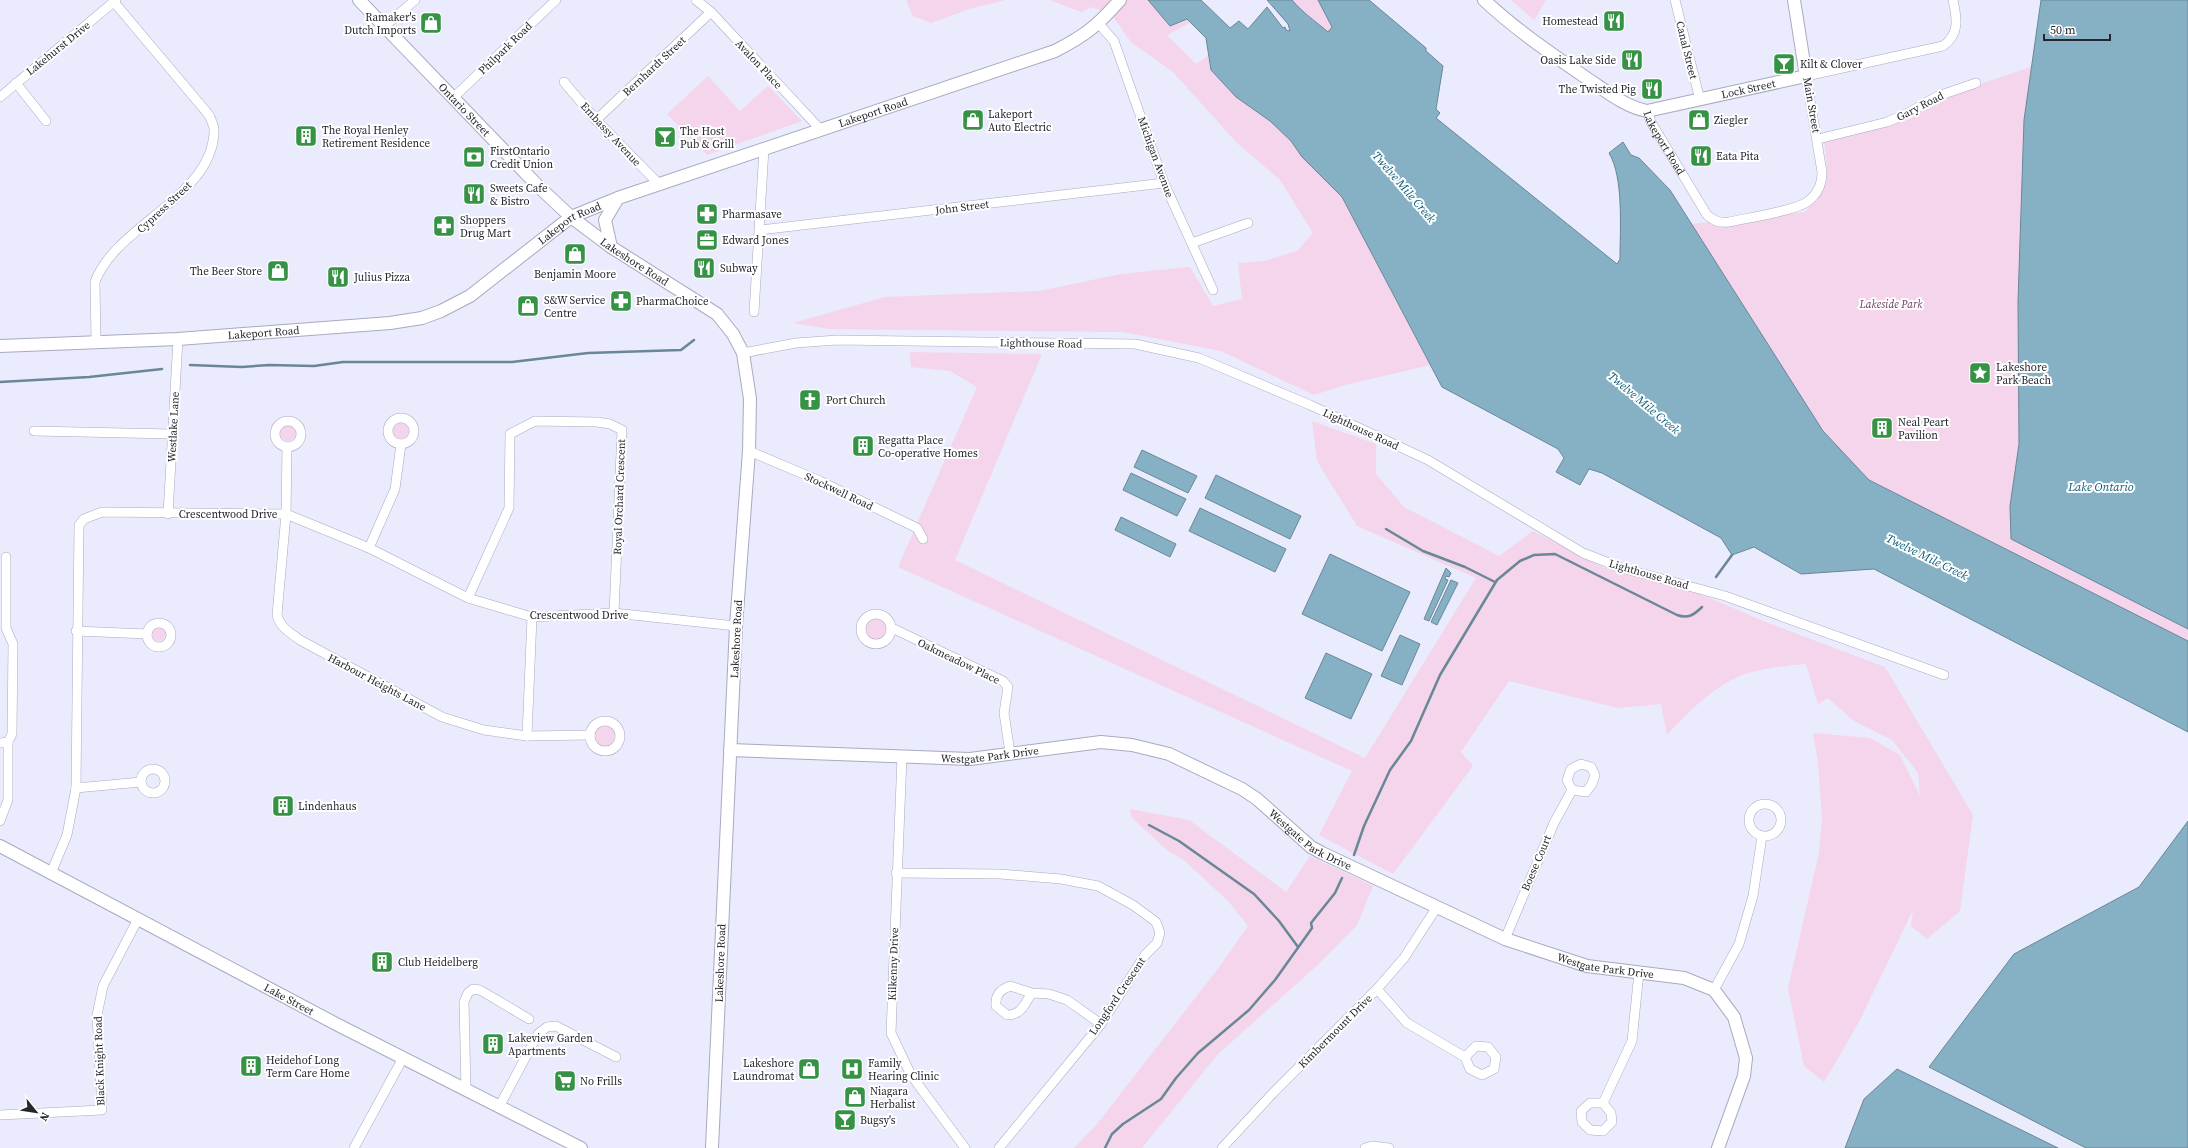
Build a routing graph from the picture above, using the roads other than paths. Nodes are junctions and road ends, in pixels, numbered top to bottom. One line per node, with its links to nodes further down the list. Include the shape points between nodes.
1 (359, 0): 13 (main road, Ontario Street)
2 (415, 0): 13 (street)
3 (556, 0): 19 (street, Philpark Road)
4 (696, 0): 11 (street, Avalon Place)
5 (1120, 0): 12 (main road, Lakeport Road)
6 (1484, 0): 21 (main road, Lakeport Road, via 1544,49 1619,100)
7 (1675, 0): 20 (street, Canal Street)
8 (1794, 0): 14 (main road, Main Street)
9 (1953, 0): 14 (street, Lock Street, via 1957,27 1950,42 1943,46 1930,51)
10 (115, 1): 16 (street, Lakehurst Drive); 39 (street, Cypress Street, via 209,115 215,131 211,152 193,182 115,252 98,276 95,282)
11 (712, 12): 22 (street, Bernhardt Street); 24 (street, Avalon Place)
12 (1099, 24): 24 (main road, Lakeport Road, via 1084,36 1055,51); 27 (street, Michigan Avenue, via 1114,41)
13 (384, 27): 19 (main road, Ontario Street)
14 (1806, 76): 20 (main road, Lock Street); 25 (street, Main Street)
15 (564, 82): 22 (street, Embassy Avenue)
16 (16, 83): 18 (street, Lakehurst Drive); 23 (street)
17 (1976, 83): 25 (street, Gary Road, via 1938,96 1887,122)
18 (0, 97)
19 (454, 97): 31 (main road, Ontario Street)
20 (1700, 100): 21 (main road, Lock Street)
21 (1647, 111): 29 (street, Lakeport Road, via 1651,122 1707,215 1716,221 1729,222 1804,204)
22 (596, 120): 28 (street, Embassy Avenue)
23 (46, 121)
24 (821, 130): 26 (main road, Lakeport Road)
25 (1818, 139): 29 (street, Main Street, via 1822,172)
26 (764, 149): 28 (main road, Lakeport Road); 33 (street)
27 (1164, 183): 33 (street, John Street); 34 (street, Michigan Avenue)
28 (660, 184): 30 (main road, Lakeport Road)
29 (1820, 187)
30 (618, 198): 31 (main road, Lakeport Road); 35 (main road, via 605,220)
31 (571, 217): 35 (main road, Lakeshore Road); 38 (main road, Lakeport Road, via 470,296 426,317 390,323)
32 (1248, 223): 34 (street)
33 (760, 230): 37 (street)
34 (1192, 244): 36 (street, Michigan Avenue)
35 (611, 247): 41 (main road, Lakeshore Road, via 717,314 733,334)
36 (1214, 290)
37 (754, 312)
38 (178, 340): 39 (main road, Lakeport Road); 43 (street, Westlake Lane)
39 (96, 342): 40 (main road, Lakeport Road)
40 (0, 346)
41 (743, 353): 46 (main road, Lakeshore Road, via 750,399); 60 (street, Lighthouse Road, via 796,343 837,340 1135,344 1198,358 1428,460 1583,553 1725,596)
42 (34, 431): 43 (street)
43 (172, 434): 47 (street, Westlake Lane)
44 (401, 444): 50 (street, via 395,490)
45 (287, 447): 48 (street, Harbour Heights Lane)
46 (749, 451): 49 (street, Stockwell Road, via 820,481 917,528); 56 (main road, Lakeshore Road)
47 (168, 514): 48 (street, Crescentwood Drive); 58 (street, Crescentwood Drive, via 102,512 84,519 79,525)
48 (286, 514): 50 (street, Crescentwood Drive); 62 (street, Harbour Heights Lane, via 277,615 285,630 442,717 484,730)
49 (923, 539)
50 (369, 548): 52 (street, Crescentwood Drive)
51 (6, 557): 55 (street)
52 (468, 598): 53 (street, Royal Orchard Crescent, via 509,508 510,434 535,421 597,422 610,424 622,430); 54 (street, Crescentwood Drive)
53 (614, 613): 54 (street, Crescentwood Drive); 56 (street, Crescentwood Drive)
54 (532, 617): 62 (street)
55 (3, 626): 63 (street, via 13,644 12,734)
56 (736, 626): 64 (main road, Lakeshore Road)
57 (892, 628): 65 (street, Oakmeadow Place, via 1003,681 1008,687 1004,713)
58 (76, 631): 59 (street); 68 (street, Crescentwood Drive)
59 (147, 634)
60 (1944, 675)
61 (590, 735): 62 (street, Harbour Heights Lane)
62 (528, 736)
63 (4, 743): 70 (street, via 8,800)
64 (730, 750): 66 (main road, Westgate Park Drive); 93 (main road, Lakeshore Road)
65 (1010, 753): 66 (main road, Westgate Park Drive, via 970,759); 75 (main road, Westgate Park Drive, via 1114,742 1151,748 1169,754 1252,796 1311,847)
66 (902, 757): 74 (street, Kilkenny Drive)
67 (141, 782): 68 (street)
68 (76, 788): 73 (street, Crescentwood Drive, via 67,835)
69 (1572, 790): 77 (street, Boese Court, via 1554,823)
70 (0, 822)
71 (1762, 836): 80 (street, via 1753,896 1739,944)
72 (0, 846): 73 (main road, Lake Street)
73 (52, 873): 76 (main road, Lake Street)
74 (896, 873): 83 (street, Longford Crescent, via 1000,874 1061,879 1098,886 1144,913 1156,922 1160,933 1157,943 1145,955); 94 (street, Kilkenny Drive, via 891,1034 911,1075)
75 (1438, 907): 77 (main road, Westgate Park Drive); 79 (street, Kimbermount Drive, via 1404,958)
76 (138, 919): 86 (main road, Lake Street); 90 (street, Black Knight Road, via 103,986 97,1015 102,1110)
77 (1505, 939): 78 (main road, Westgate Park Drive, via 1587,966)
78 (1639, 972): 80 (main road, Westgate Park Drive, via 1684,978); 88 (street, via 1632,1041)
79 (1378, 989): 85 (street, via 1407,1023); 96 (street, Kimbermount Drive, via 1273,1093)
80 (1714, 990): 99 (main road, via 1734,1017 1746,1058 1744,1076)
81 (1032, 993): 83 (street, via 1049,994 1067,1000)
82 (529, 1019): 87 (street, via 480,990 473,989 468,993 464,1002)
83 (1101, 1024): 95 (street, Longford Crescent)
84 (616, 1057): 89 (street, via 556,1026 547,1027 538,1034)
85 (1465, 1057)
86 (403, 1058): 87 (main road, Lake Street); 91 (street)
87 (466, 1090): 89 (main road, Lake Street)
88 (1603, 1103)
89 (499, 1106): 92 (main road, Lake Street)
90 (0, 1116)
91 (354, 1148)
92 (581, 1148)
93 (712, 1148)
94 (965, 1148)
95 (999, 1148)
96 (1222, 1148)
97 (1365, 1148): 98 (street)
98 (1389, 1148)
99 (1718, 1148)

